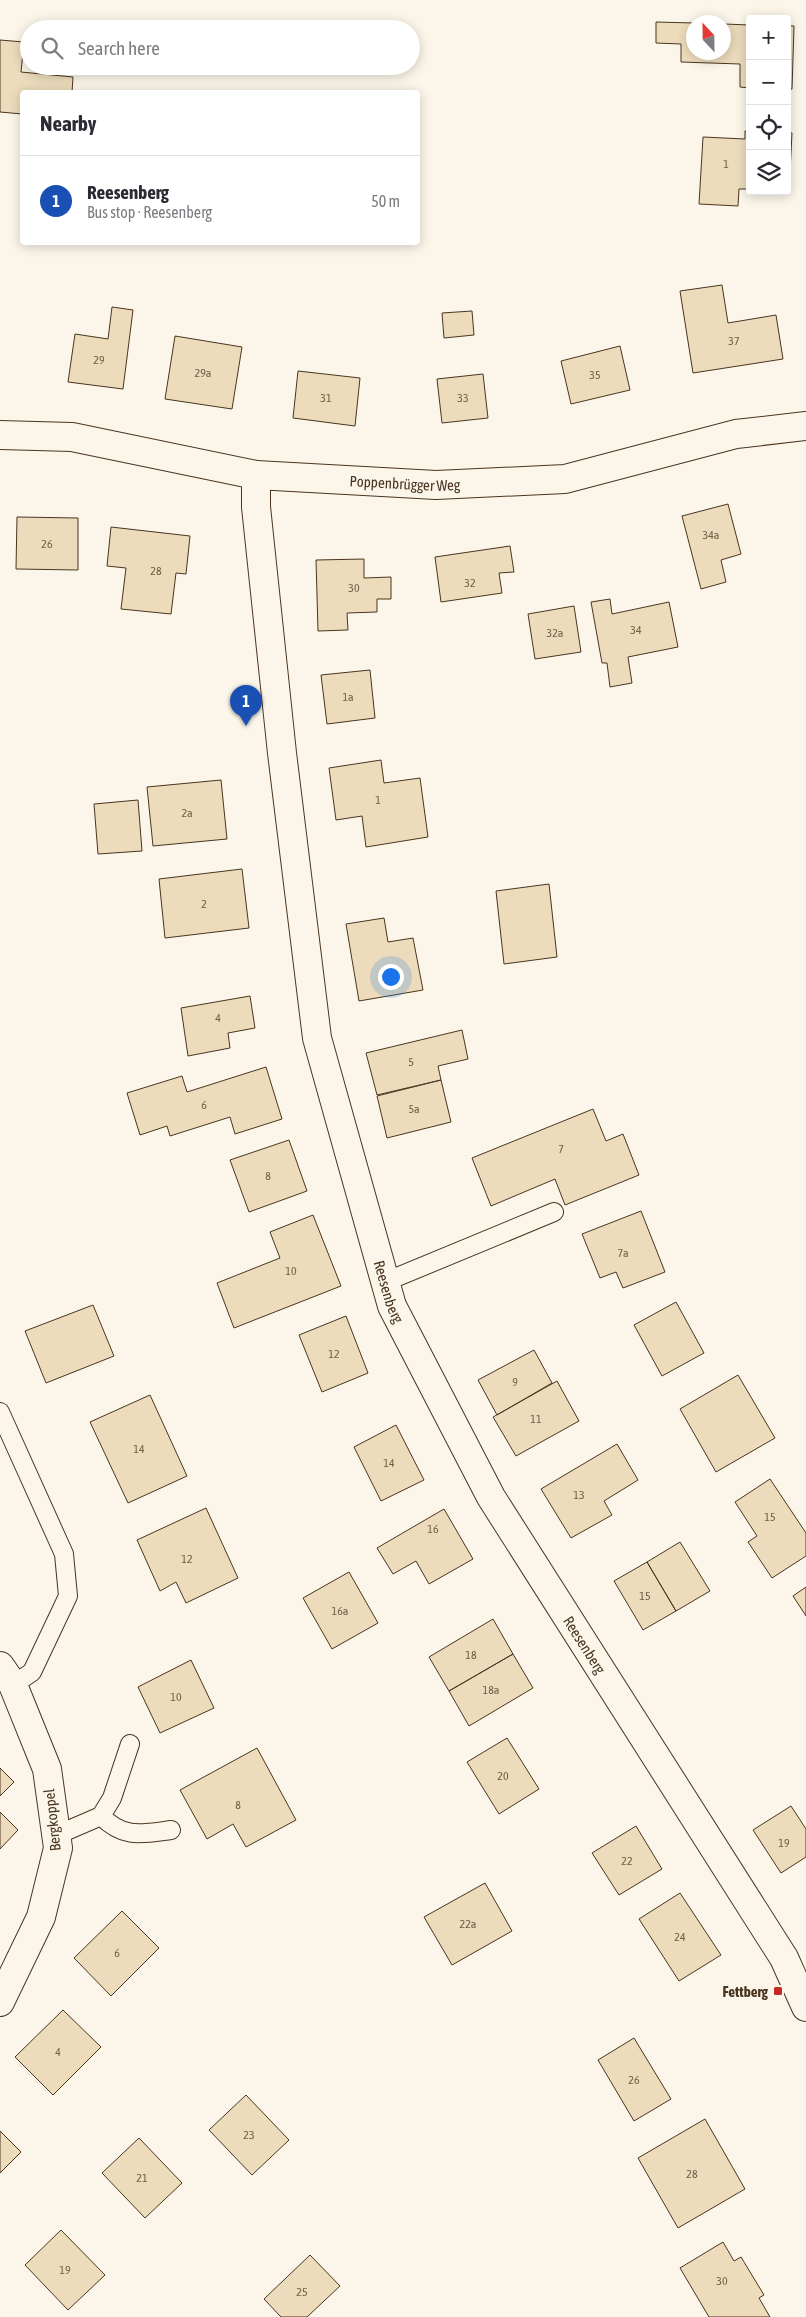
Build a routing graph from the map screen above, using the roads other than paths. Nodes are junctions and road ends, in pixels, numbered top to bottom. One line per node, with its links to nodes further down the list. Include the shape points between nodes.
1 (806, 426): 3 (street, Poppenbrügger Weg, via 736,434 564,479 436,485)
2 (0, 434): 3 (street, Poppenbrügger Weg, via 72,436)
3 (256, 475): 5 (street, Reesenberg, via 256,507 282,753 316,1038)
4 (554, 1212): 5 (lane)
5 (385, 1282): 13 (street, Reesenberg, via 392,1306 491,1497 784,1958)
6 (0, 1412): 7 (lane, via 64,1554 68,1596 32,1672)
7 (7, 1675): 11 (street, Bergkoppel, via 47,1769)
8 (130, 1744): 9 (lane, via 112,1798)
9 (101, 1816): 10 (lane, via 112,1827 135,1835); 11 (lane)
10 (170, 1830)
11 (57, 1836): 12 (street, Bergkoppel, via 58,1848 42,1917)
12 (0, 2002)
13 (806, 2007)

